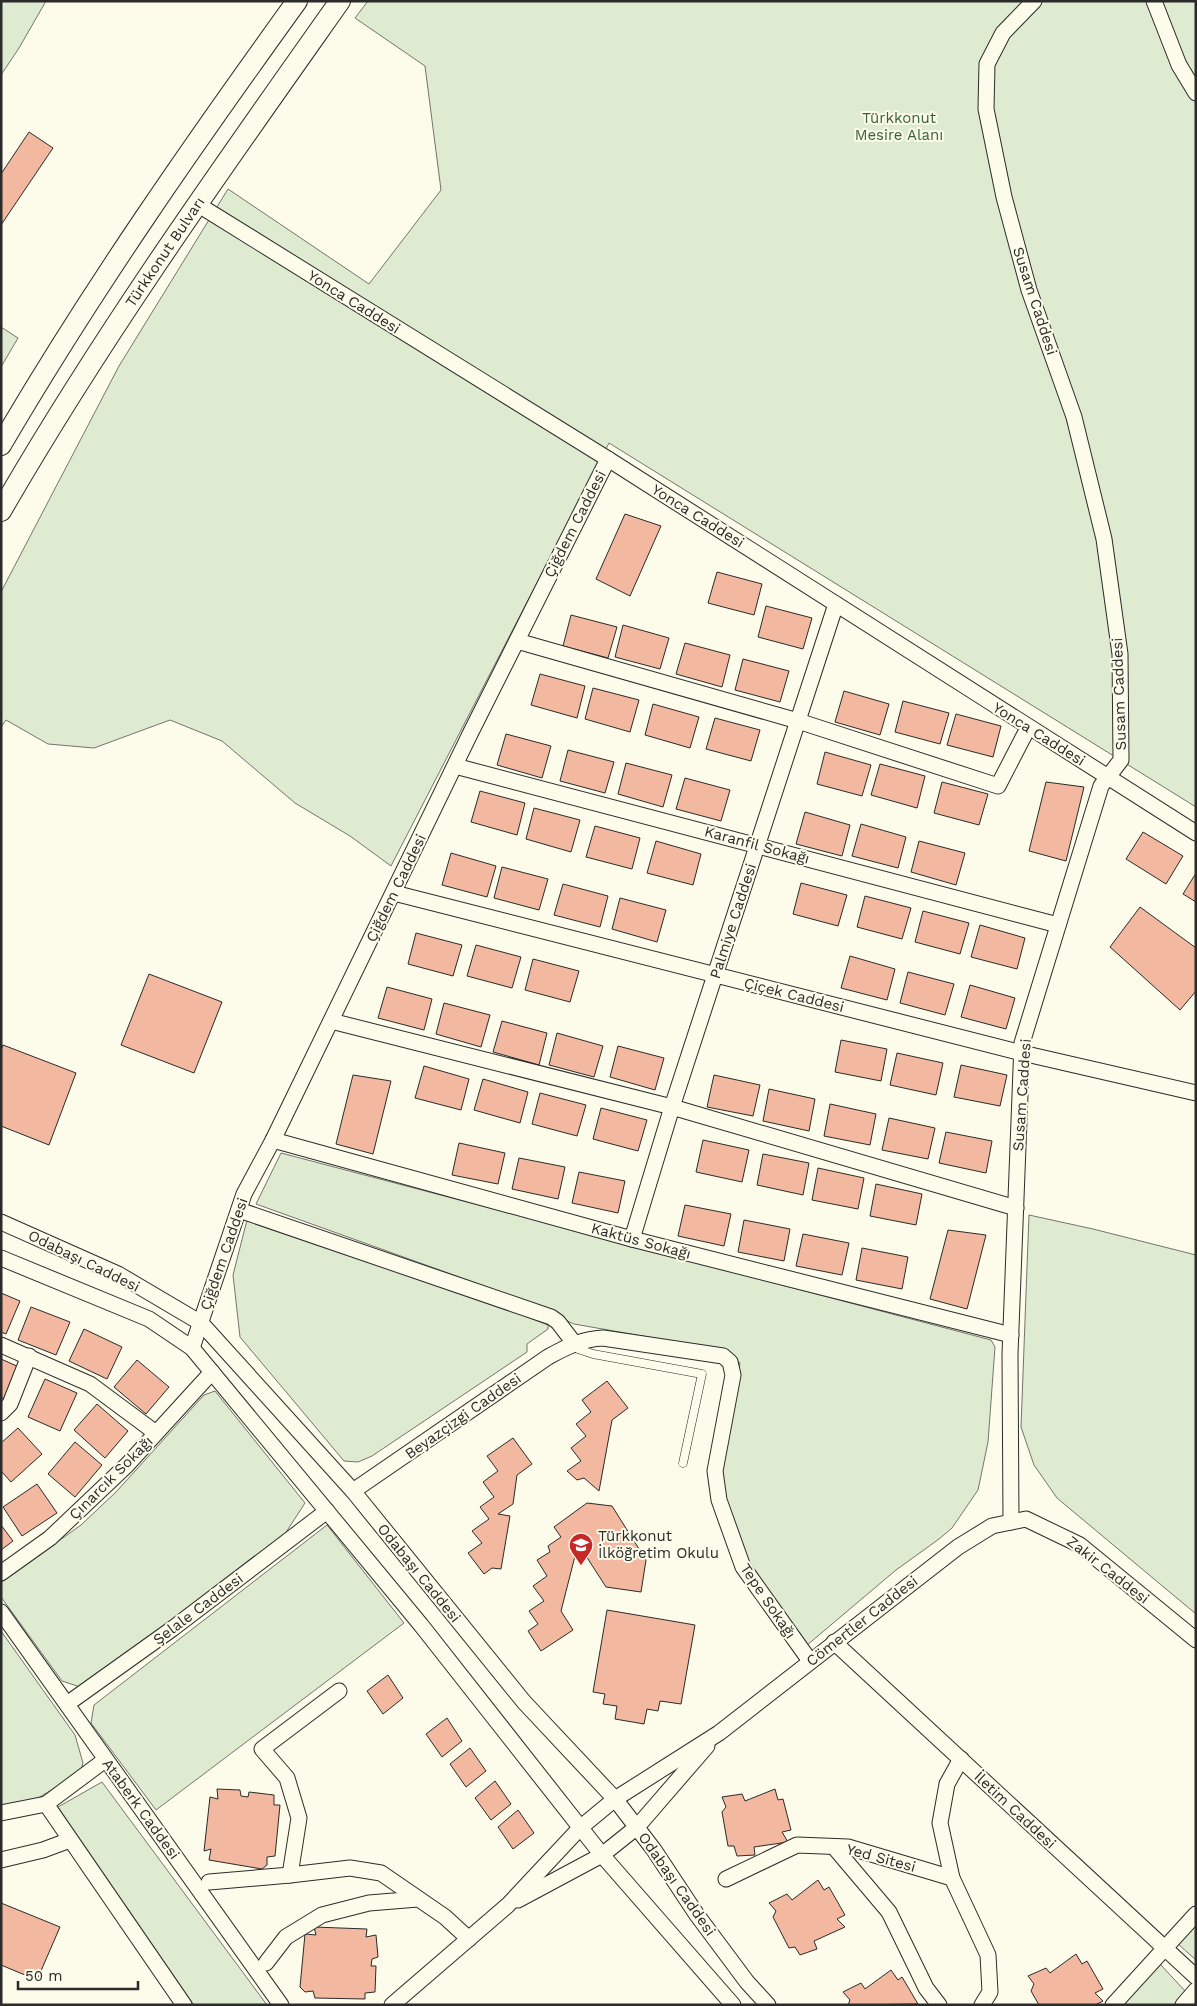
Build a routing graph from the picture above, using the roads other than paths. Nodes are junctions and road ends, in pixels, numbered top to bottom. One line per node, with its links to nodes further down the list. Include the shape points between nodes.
1 (297, 1): 7 (street, via 197,140 37,384)
2 (340, 1): 6 (street, Türkkonut Bulvarı)
3 (1034, 1): 15 (street, Susam Caddesi, via 1003,33 987,64 986,109 1004,198 1029,290 1074,417 1104,539 1120,654 1122,760)
4 (1154, 1): 5 (street, via 1179,65)
5 (1196, 93)
6 (197, 204): 8 (street, Yonca Caddesi); 9 (street, Türkkonut Bulvarı, via 58,414)
7 (1, 445)
8 (608, 459): 10 (street, Yonca Caddesi); 11 (street, Çiğdem Caddesi)
9 (1, 511)
10 (836, 604): 12 (street, Palmiye Caddesi); 13 (street, Yonca Caddesi)
11 (516, 641): 12 (street); 14 (street, Çiğdem Caddesi)
12 (798, 721): 13 (street, via 998,786); 17 (street, Palmiye Caddesi)
13 (1028, 728): 15 (street, Yonca Caddesi)
14 (455, 766): 17 (street, Karanfil Sokağı); 18 (street, Çiğdem Caddesi)
15 (1108, 777): 16 (street, Yonca Caddesi); 19 (street, Susam Caddesi, via 1101,786)
16 (1196, 833)
17 (757, 846): 19 (street, Karanfil Sokağı); 20 (street, Palmiye Caddesi)
18 (394, 893): 20 (street, Çiçek Caddesi); 21 (street, Çiğdem Caddesi)
19 (1058, 925): 22 (street, Susam Caddesi)
20 (715, 975): 22 (street, Çiçek Caddesi); 24 (street, Palmiye Caddesi)
21 (331, 1021): 24 (street); 25 (street, Çiğdem Caddesi)
22 (1022, 1053): 23 (street, Çiçek Caddesi); 26 (street, Susam Caddesi)
23 (1196, 1093)
24 (672, 1108): 26 (street); 29 (street, Palmiye Caddesi)
25 (273, 1140): 27 (street, Çiğdem Caddesi); 29 (street, Kaktüs Sokağı)
26 (1016, 1208): 32 (street, Susam Caddesi)
27 (239, 1210): 31 (street, Çiğdem Caddesi); 33 (street, via 551,1318)
28 (1, 1222): 31 (street, Odabaşı Caddesi, via 118,1274)
29 (632, 1239): 32 (street, Kaktüs Sokağı)
30 (1, 1258): 35 (street, Odabaşı Caddesi, via 149,1319)
31 (201, 1323): 35 (street, Çiğdem Caddesi); 42 (street, Odabaşı Caddesi)
32 (1011, 1335): 44 (street, Susam Caddesi)
33 (574, 1343): 37 (street, Beyazçizgi Caddesi, via 603,1338 723,1356); 41 (lane, via 578,1349 593,1354 702,1374); 42 (street, Beyazçizgi Caddesi, via 548,1357)
34 (1, 1345): 36 (street)
35 (192, 1348): 38 (street, Odabaşı Caddesi)
36 (29, 1356): 39 (street, via 10,1404); 40 (street, via 90,1384)
37 (730, 1362): 49 (street, Tepe Sokağı, via 733,1375 716,1471 719,1500 743,1567)
38 (212, 1372): 40 (street, Çınarcık Sokağı); 43 (street, Odabaşı Caddesi)
39 (1, 1413)
40 (156, 1434): 45 (street, Çınarcık Sokağı, via 50,1538)
41 (683, 1463)
42 (354, 1492): 55 (street, Odabaşı Caddesi, via 524,1702)
43 (327, 1511): 51 (street, Şelale Caddesi); 59 (street, Odabaşı Caddesi)
44 (1011, 1522): 47 (street, Zakir Caddesi, via 1026,1519 1080,1544); 48 (street, Cömertler Caddesi, via 992,1526 958,1547)
45 (1, 1573)
46 (1, 1612): 51 (street, Ataberk Caddesi)
47 (1196, 1640)
48 (834, 1642): 49 (street, Cömertler Caddesi); 53 (street, İletim Caddesi)
49 (810, 1661): 52 (street, Cömertler Caddesi)
50 (339, 1691): 64 (street, via 262,1749 287,1778 298,1818)
51 (67, 1704): 54 (street, Ataberk Caddesi)
52 (719, 1733): 55 (street, Cömertler Caddesi); 58 (street, Cömertler Caddesi)
53 (961, 1759): 65 (street, via 947,1784 940,1823); 72 (street, İletim Caddesi)
54 (106, 1760): 56 (street); 77 (street, Ataberk Caddesi)
55 (615, 1800): 58 (street, Odabaşı Caddesi); 59 (street, Cömertler Caddesi)
56 (46, 1804): 57 (street); 60 (street)
57 (1, 1813)
58 (637, 1827): 62 (street, Cömertler Caddesi); 80 (street, Odabaşı Caddesi, via 747,1982)
59 (580, 1828): 62 (street, Odabaşı Caddesi); 69 (street, Cömertler Caddesi)
60 (70, 1840): 63 (street); 76 (street)
61 (834, 1846): 65 (street, Yed Sitesi, via 848,1847); 66 (street, Yed Sitesi, via 797,1845); 81 (street, via 890,1912 926,1988)
62 (602, 1855): 69 (street, Cömertler Caddesi); 79 (street, Odabaşı Caddesi)
63 (1, 1860)
64 (290, 1875): 67 (street); 68 (street, via 350,1868 381,1873)
65 (952, 1878): 82 (street, via 988,1955 990,1992)
66 (726, 1879)
67 (209, 1882)
68 (418, 1899): 71 (street); 73 (street, via 369,1903 322,1915 286,1937)
69 (508, 1905): 71 (street)
70 (1196, 1914): 72 (street)
71 (469, 1939): 78 (street)
72 (1165, 1948): 74 (street, İletim Caddesi); 83 (street)
73 (266, 1963)
74 (1196, 1977)
75 (1196, 1990): 84 (street)
76 (184, 2005)
77 (281, 2005)
78 (392, 2005)
79 (733, 2005)
80 (768, 2005)
81 (939, 2005)
82 (982, 2005)
83 (1113, 2005)
84 (1182, 2005)

